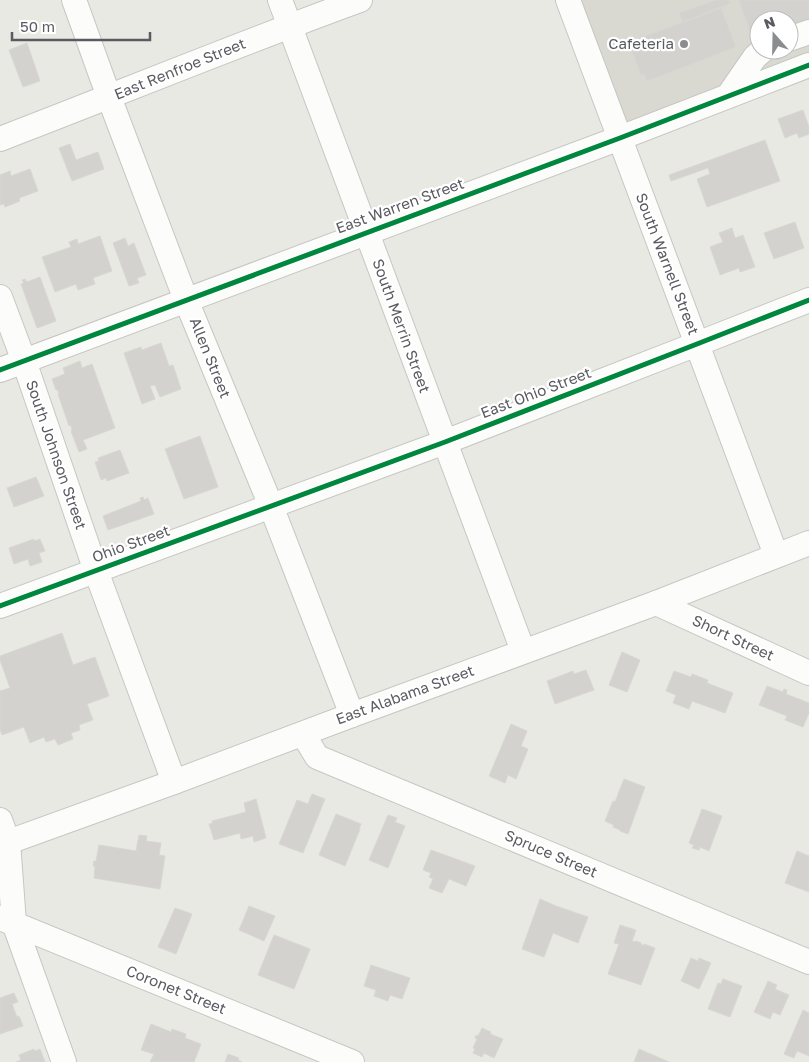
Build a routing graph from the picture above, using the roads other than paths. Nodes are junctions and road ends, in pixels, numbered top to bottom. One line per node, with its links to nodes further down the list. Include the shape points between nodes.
1 (74, 0): 9 (street, Allen Street)
2 (280, 0): 5 (street, South Merrin Street)
3 (360, 0): 5 (street, East Renfroe Street)
4 (568, 0): 10 (street, South Warnell Street)
5 (290, 25): 9 (street, East Renfroe Street); 12 (street, South Merrin Street)
6 (754, 60): 8 (street)
7 (809, 65): 8 (street, East Warren Street)
8 (728, 96): 10 (street, East Warren Street)
9 (109, 97): 11 (street, East Renfroe Street); 14 (street, Allen Street)
10 (620, 138): 12 (street, East Warren Street); 16 (street, South Warnell Street)
11 (0, 139)
12 (367, 232): 14 (street, East Warren Street); 19 (street, South Merrin Street)
13 (0, 297): 17 (street, South Johnson Street)
14 (186, 300): 17 (street, East Warren Street); 20 (street, Allen Street)
15 (809, 300): 16 (street, East Ohio Street)
16 (697, 344): 19 (street, East Ohio Street); 22 (street, South Warnell Street)
17 (24, 361): 18 (street, East Warren Street); 23 (street, South Johnson Street)
18 (0, 370)
19 (445, 442): 20 (street, East Ohio Street); 26 (street, South Merrin Street)
20 (271, 506): 23 (street, Ohio Street); 28 (street, Allen Street)
21 (809, 543): 22 (street, East Alabama Street)
22 (776, 555): 24 (street, East Alabama Street)
23 (96, 571): 25 (street, Ohio Street); 30 (street, South Johnson Street)
24 (656, 603): 26 (street, East Alabama Street); 27 (street, Short Street)
25 (0, 606)
26 (523, 652): 28 (street, East Alabama Street)
27 (809, 673)
28 (352, 715): 29 (street, East Alabama Street)
29 (303, 734): 30 (street, East Alabama Street); 33 (street, Spruce Street, via 317,757)
30 (174, 782): 31 (street, East Alabama Street)
31 (3, 836): 32 (street)
32 (7, 921): 34 (street); 35 (street, Coronet Street)
33 (809, 962)
34 (64, 1062)
35 (352, 1062)

